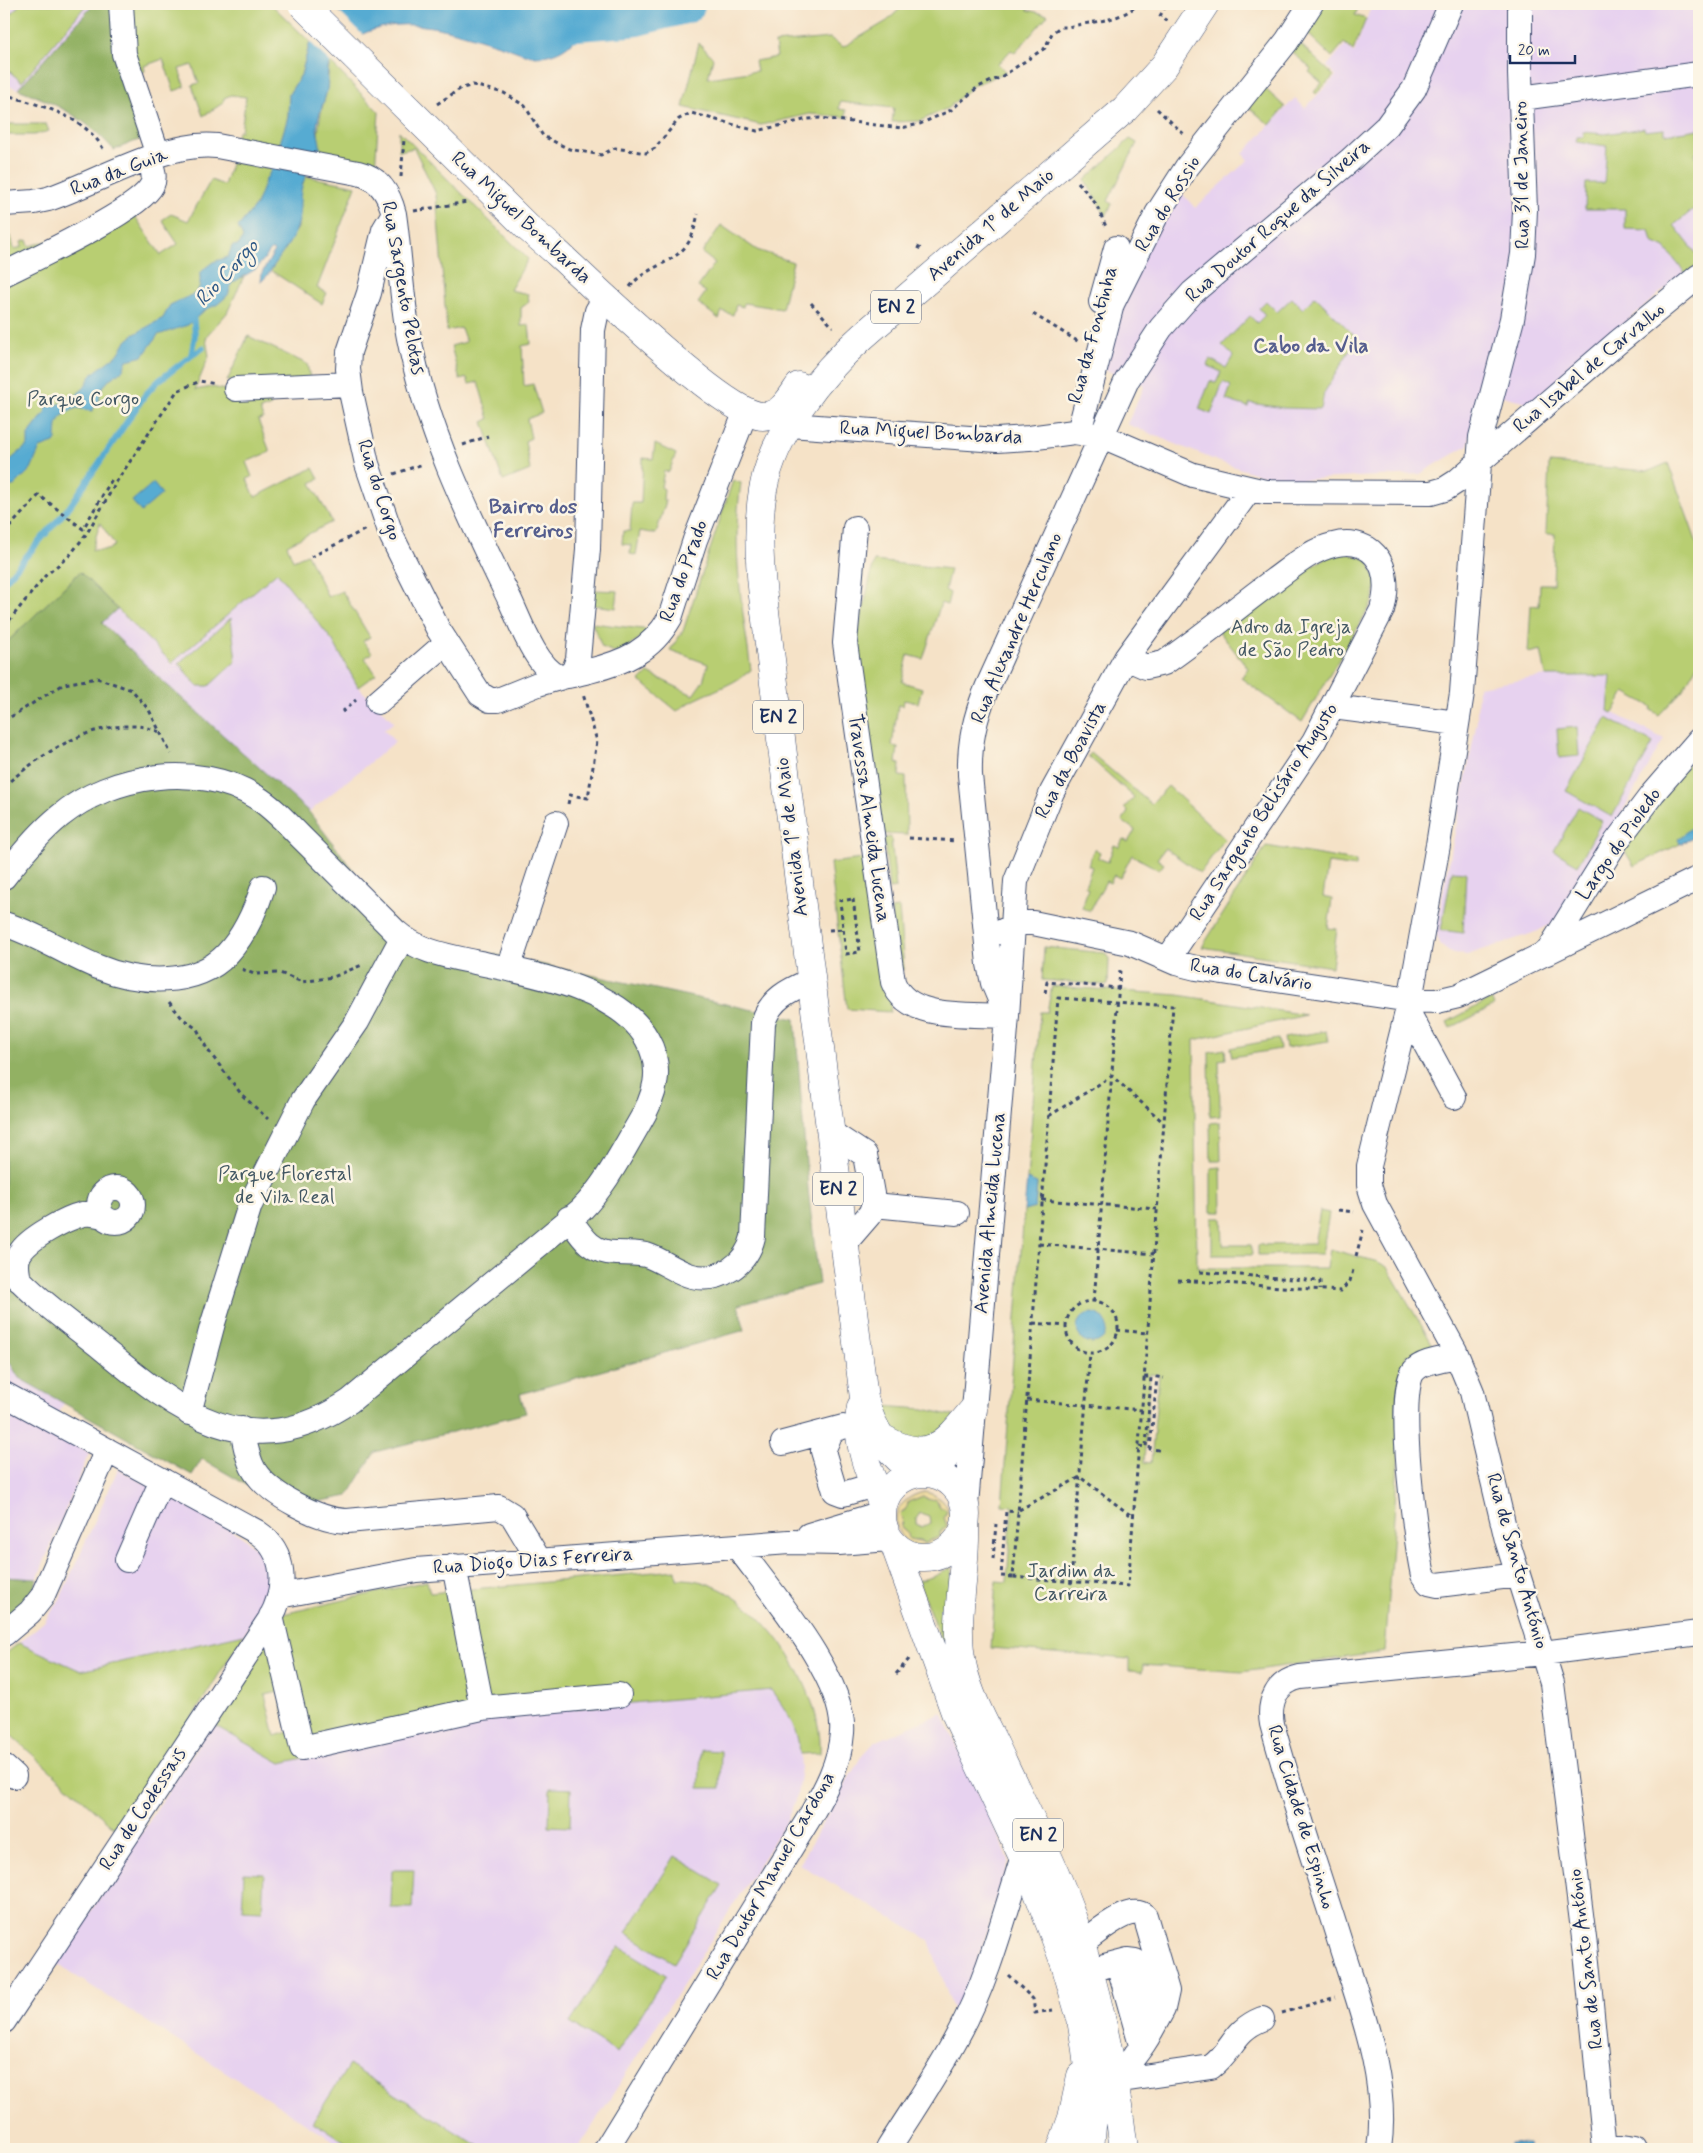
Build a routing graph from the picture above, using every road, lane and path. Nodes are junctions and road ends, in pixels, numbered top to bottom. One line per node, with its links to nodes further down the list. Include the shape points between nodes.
1 (121, 4): 17 (street, via 124,54)
2 (302, 4): 32 (main road, Rua Miguel Bombarda, bridge, via 527,227 554,250)
3 (1138, 4): 13 (path, via 1128,14 1055,29 1044,48 1002,77 978,87 951,110 920,124 901,128 820,118 757,131 691,113 679,119 655,148 646,153 615,148 601,156 569,149 542,136 525,106 504,93 473,85)
4 (1167, 4): 9 (path)
5 (1206, 4): 23 (main road, Avenida 1º de Maio / EN 2, via 1172,56 1141,93)
6 (1311, 4): 16 (street, Rua do Rossio, via 1288,41)
7 (1451, 4): 42 (street, Rua Doutor Roque da Silveira, via 1419,79 1395,117 1360,151 1219,268 1175,310 1127,380)
8 (1520, 4): 12 (street, Rua 31 de Janeiro)
9 (1160, 16)
10 (1699, 74): 12 (street)
11 (4, 94): 18 (path, via 48,108 82,126 103,148)
12 (1521, 98): 45 (street, Rua 31 de Janeiro, via 1525,210 1523,254 1512,319 1483,423)
13 (435, 105)
14 (1152, 105): 16 (path)
15 (405, 134): 21 (path, via 402,175)
16 (1201, 149): 41 (street, Rua do Rossio, via 1165,200 1115,296)
17 (154, 157): 18 (street, Rua da Guia); 19 (street, Rua da Guia, via 198,144); 30 (street, via 149,190 94,228)
18 (114, 173): 24 (street, Rua da Guia, via 48,199)
19 (358, 173): 21 (street, Rua Sargento Pelotas, via 371,176)
20 (1073, 176): 28 (path, Rua da Fontinha, via 1096,204)
21 (383, 187): 25 (street, Rua Sargento Pelotas)
22 (470, 200): 25 (path, via 464,204)
23 (1017, 203): 39 (main road, via 951,241 850,327 819,358 782,409 766,416); 40 (main road, Avenida 1º de Maio / EN 2, via 845,352 821,378)
24 (4, 204)
25 (405, 213): 37 (street, Rua do Corgo, via 384,230 350,352); 44 (street, Rua Sargento Pelotas, via 409,339 426,408)
26 (698, 214): 32 (path, via 683,250)
27 (918, 247): 29 (path)
28 (1116, 248): 41 (street, Rua da Fontinha)
29 (924, 250)
30 (4, 274)
31 (1699, 276): 45 (street, Rua Isabel de Carvalho)
32 (617, 293): 39 (main road, Rua Miguel Bombarda, via 697,378); 56 (street, via 595,316 593,330 587,566 578,659)
33 (811, 303): 35 (path)
34 (1032, 314): 36 (path)
35 (833, 327)
36 (1081, 343)
37 (350, 384): 38 (street); 47 (street, Rua do Corgo)
38 (236, 389): 46 (path, via 200,381 177,390)
39 (750, 413): 43 (main road, via 766,430); 56 (street, Rua do Prado, via 700,527 664,629 647,648 628,660)
40 (790, 425): 41 (street, Rua Miguel Bombarda, via 997,440); 43 (main road, Avenida 1º de Maio / EN 2)
41 (1073, 432): 42 (street, Rua Miguel Bombarda)
42 (1102, 436): 48 (street, Rua Miguel Bombarda, via 1179,470); 67 (street, Rua Alexandre Herculano, via 976,716 970,762)
43 (773, 455): 85 (main road, Avenida 1º de Maio / EN 2, via 762,500 760,565)
44 (443, 458): 47 (path); 56 (street, Rua Sargento Pelotas, via 479,539 534,648 550,671)
45 (1479, 462): 48 (street, Rua Isabel de Carvalho, via 1452,484 1436,492 1272,493); 60 (street, Rua 31 de Janeiro, via 1466,646)
46 (117, 482): 51 (path, via 112,479 83,529 39,495); 53 (path, via 70,555 45,576)
47 (372, 482): 49 (street, Rua do Corgo)
48 (1250, 489): 55 (street, Rua da Boavista)
49 (385, 519): 52 (path); 54 (street, Rua do Corgo)
50 (856, 528): 90 (street, Travessa Almeida Lucena, via 845,643 893,982 901,997 922,1009)
51 (4, 533)
52 (311, 557)
53 (4, 627)
54 (446, 643): 56 (street, Rua do Corgo, via 480,694 490,700 502,699); 57 (street)
55 (1126, 658): 58 (street, Rua Sargento Belisário Augusto, via 1146,667 1164,663 1275,579 1321,549 1348,542 1358,544 1377,558 1384,573 1386,592 1374,626); 68 (street, Rua da Boavista, via 1060,777)
56 (569, 676): 65 (path, via 597,741 588,798 570,795 563,824)
57 (378, 702)
58 (1333, 707): 60 (street); 80 (street, Rua Sargento Belisário Augusto, via 1314,742)
59 (4, 721): 61 (path, via 64,684 97,678 132,690 150,710)
60 (1457, 723): 89 (street, Rua de Santo António)
61 (162, 732): 63 (path); 64 (path, via 137,726 116,726 81,735 36,760)
62 (1699, 740): 78 (street, Largo do Pioledo, via 1616,842)
63 (180, 776): 69 (street, via 134,782 74,806 48,827); 76 (street, via 229,784 262,801)
64 (4, 786)
65 (556, 823): 82 (street)
66 (909, 838): 67 (path)
67 (977, 850): 68 (street, via 990,871 998,874 1014,870); 77 (street, Avenida Almeida Lucena)
68 (1021, 864): 75 (street, Avenida Almeida Lucena, via 1015,888)
69 (4, 876)
70 (1699, 878): 78 (street, Largo do Pioledo)
71 (263, 887): 79 (street, via 250,922)
72 (840, 901): 72 (path, via 846,954 860,952 853,899)
73 (4, 924): 84 (street, via 112,972 142,980)
74 (1037, 924): 75 (street, Rua do Calvário, via 1022,922); 80 (street, Rua do Calvário, via 1130,942); 93 (street, via 1032,924 1028,930 1016,1080)
75 (1013, 925): 77 (street, via 998,934); 90 (street, Avenida Almeida Lucena)
76 (402, 938): 82 (street, via 443,955); 96 (street, via 365,1009 310,1088)
77 (988, 952): 90 (street, Avenida Almeida Lucena, via 993,983)
78 (1547, 953): 89 (street, Largo do Pioledo, via 1453,998)
79 (226, 955): 81 (path, via 243,970 254,974 280,973 302,982 334,977); 84 (street, via 201,971)
80 (1168, 960): 89 (street, Rua do Calvário, via 1196,968)
81 (368, 962)
82 (508, 969): 106 (street, via 581,990 613,1004 638,1025 654,1054 657,1074 648,1108 597,1191)
83 (1120, 970): 86 (path)
84 (159, 980): 96 (path, via 170,1003 182,1018 197,1028 208,1049 242,1095 260,1113)
85 (810, 981): 97 (main road, Avenida 1º de Maio / EN 2); 106 (street, via 781,996 771,1006 763,1023 753,1237 751,1247 736,1266 720,1275 701,1278 648,1256 605,1252 588,1245)
86 (1119, 988): 87 (path, via 1046,982); 88 (path)
87 (1045, 993)
88 (1118, 1002): 91 (path); 94 (path, via 1058,998); 95 (path, via 1173,1006)
89 (1408, 1005): 92 (street); 124 (street, Rua de Santo António, via 1372,1149 1369,1185)
90 (1007, 1016): 93 (street, Avenida Almeida Lucena)
91 (1112, 1076): 94 (path); 95 (path); 100 (path)
92 (1454, 1097)
93 (999, 1112): 130 (street, Avenida Almeida Lucena)
94 (1049, 1117): 98 (path)
95 (1164, 1123): 101 (path)
96 (286, 1131): 133 (street, via 246,1214)
97 (830, 1132): 99 (street, via 865,1155); 108 (main road, Avenida 1º de Maio / EN 2)
98 (1042, 1200): 100 (path); 109 (path)
99 (874, 1205): 103 (street); 108 (street)
100 (1101, 1205): 101 (path); 110 (path)
101 (1157, 1209): 111 (path)
102 (96, 1210): 114 (street, via 53,1228 25,1248 18,1258 17,1270)
103 (958, 1213)
104 (1352, 1213): 105 (path)
105 (1356, 1217)
106 (569, 1218): 135 (street, via 335,1411 296,1426 275,1430)
107 (1362, 1225): 112 (path)
108 (845, 1243): 134 (main road, Avenida 1º de Maio / EN 2)
109 (1039, 1244): 110 (path); 119 (path)
110 (1098, 1249): 111 (path); 118 (path)
111 (1154, 1254): 122 (path)
112 (1356, 1256)
113 (1354, 1270): 117 (path, via 1341,1291)
114 (12, 1272): 133 (street, via 145,1384)
115 (1200, 1272): 117 (path, via 1320,1281)
116 (1178, 1280): 117 (path)
117 (1320, 1290)
118 (1094, 1302): 120 (path, via 1074,1308); 121 (path, via 1112,1311)
119 (1033, 1323): 120 (path); 128 (path)
120 (1066, 1326): 123 (path, via 1071,1343)
121 (1117, 1330): 122 (path); 123 (path, via 1108,1347)
122 (1148, 1333): 125 (path)
123 (1090, 1353): 129 (path)
124 (1457, 1356): 158 (street, Rua de Santo António, via 1479,1414 1500,1513); 158 (street, via 1416,1369 1409,1378 1406,1439 1423,1575 1438,1585)
125 (1144, 1377): 131 (path); 132 (path, via 1152,1377)
126 (1164, 1378): 132 (path, via 1157,1377)
127 (4, 1394): 139 (street)
128 (1027, 1400): 129 (path); 145 (path)
129 (1085, 1405): 131 (path); 142 (path)
130 (973, 1410): 134 (main road, via 948,1440 931,1450 913,1451); 141 (street, Avenida Almeida Lucena, via 956,1446 942,1463); 146 (street, Avenida Almeida Lucena)
131 (1142, 1410): 138 (path)
132 (1151, 1412): 138 (path, via 1146,1447); 140 (path, via 1150,1449)
133 (189, 1413): 135 (street, via 226,1427)
134 (868, 1419): 136 (street); 141 (main road, EN 2, via 904,1464); 144 (main road, Avenida 1º de Maio / EN 2, via 862,1444)
135 (242, 1429): 155 (street, via 249,1459 260,1478 317,1515 347,1521 499,1507 512,1515)
136 (832, 1430): 137 (street); 144 (street, via 823,1451 835,1491)
137 (783, 1443)
138 (1139, 1446): 147 (path)
139 (107, 1450): 143 (street); 164 (street, via 42,1597)
140 (1158, 1450)
141 (924, 1473): 144 (main road, via 900,1480); 146 (main road, EN 2, via 942,1476 952,1483 961,1493)
142 (1080, 1477): 145 (path); 147 (path); 160 (path)
143 (162, 1480): 154 (street); 162 (street, via 268,1540 282,1574)
144 (880, 1501): 149 (street); 150 (main road, EN 2, via 882,1522)
145 (1018, 1511): 152 (path, via 1006,1511); 159 (path)
146 (966, 1515): 150 (main road, via 957,1542 942,1554 917,1557); 171 (main road, EN 2, via 959,1644 963,1669 983,1721 1053,1869)
147 (1134, 1516): 160 (path, via 1128,1586)
148 (996, 1524): 151 (path)
149 (788, 1542): 150 (street); 153 (street, Rua Diogo Dias Ferreira)
150 (892, 1543): 170 (main road, EN 2, via 959,1723)
151 (994, 1543): 152 (path); 156 (path)
152 (1004, 1544): 159 (path, via 1001,1576)
153 (737, 1546): 155 (street, Rua Diogo Dias Ferreira); 181 (street, Rua Doutor Manuel Cardona, via 803,1637 829,1682 843,1732 826,1786 811,1815)
154 (127, 1560)
155 (539, 1560): 157 (street, Rua Diogo Dias Ferreira)
156 (993, 1560)
157 (454, 1566): 162 (street, Rua Diogo Dias Ferreira, via 405,1571); 169 (street)
158 (1518, 1575): 166 (street, Rua de Santo António)
159 (1013, 1577): 160 (path)
160 (1071, 1581): 161 (path)
161 (1070, 1592)
162 (275, 1606): 169 (street, via 302,1748); 177 (street, Rua de Codessais)
163 (1699, 1633): 166 (street, Rua Cidade de Espinho)
164 (4, 1634)
165 (915, 1653): 167 (path)
166 (1543, 1654): 182 (street, Rua de Santo António, via 1555,1697); 189 (street, Rua Cidade de Espinho, via 1300,1677 1283,1684 1273,1698 1272,1724 1375,2064 1381,2110)
167 (896, 1674)
168 (619, 1695): 169 (street)
169 (482, 1708)
170 (1023, 1856): 179 (main road, EN 2, via 1065,1964); 185 (street, via 986,1968 964,2022)
171 (1081, 1944): 173 (main road, EN 2); 178 (street, via 1124,1915 1140,1912 1146,1916 1167,1991 1163,2010)
172 (1003, 1970): 175 (path, via 1033,1999 1035,2013)
173 (1089, 1970): 178 (street, via 1118,1962); 180 (main road, EN 2)
174 (1330, 1999): 176 (path)
175 (1054, 2010)
176 (1262, 2019): 180 (street, via 1244,2028 1211,2067)
177 (4, 2021)
178 (1146, 2038): 180 (street)
179 (1086, 2050): 186 (main road, via 1075,2107); 187 (main road, EN 2, via 1093,2115)
180 (1115, 2081): 188 (main road, EN 2)
181 (628, 2114): 183 (street, via 604,2128); 184 (street, Rua Doutor Manuel Cardona)
182 (1605, 2147): 190 (street)
183 (589, 2149)
184 (606, 2149)
185 (888, 2149)
186 (1061, 2149)
187 (1090, 2149)
188 (1124, 2149)
189 (1378, 2149)
190 (1635, 2149)

